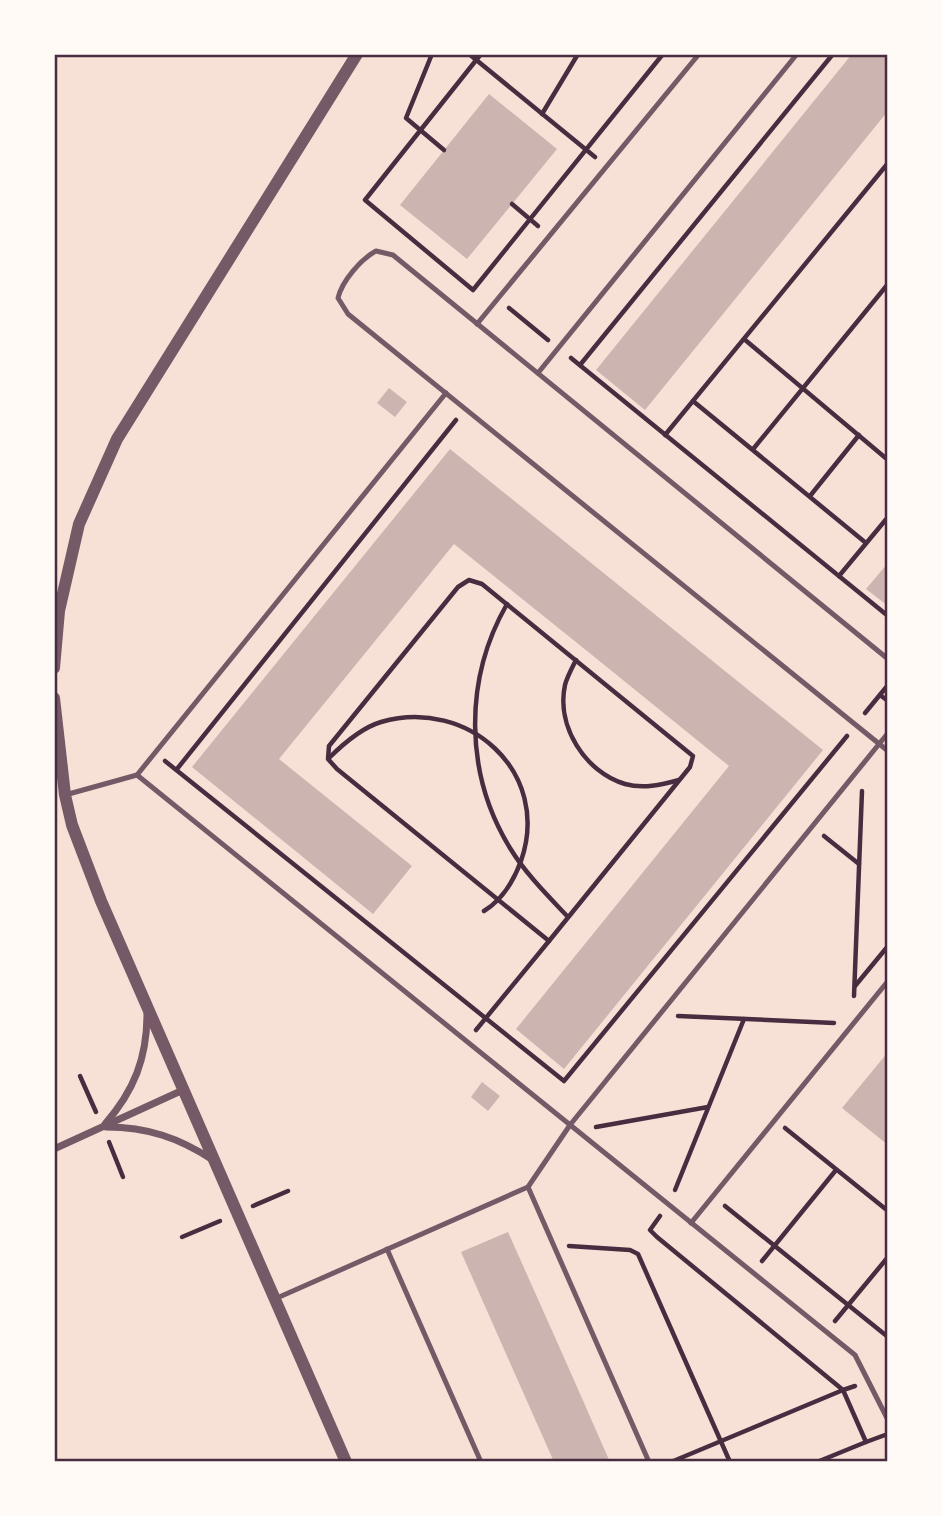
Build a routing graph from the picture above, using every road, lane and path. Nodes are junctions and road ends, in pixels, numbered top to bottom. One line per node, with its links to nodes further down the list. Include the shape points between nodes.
1 (358, 54): 44 (street, via 117,439 79,524 59,611)
2 (432, 54): 12 (path, via 406,118)
3 (469, 54): 10 (path)
4 (481, 54): 10 (path)
5 (578, 54): 11 (path)
6 (663, 54): 14 (path)
7 (699, 54): 16 (lane)
8 (797, 54): 25 (lane)
9 (833, 54): 26 (path)
10 (476, 60): 11 (path); 12 (path)
11 (542, 114): 14 (path)
12 (421, 130): 13 (path); 20 (path, via 365,200 472,290)
13 (444, 150)
14 (586, 150): 16 (path); 18 (path)
15 (888, 163): 24 (path)
16 (607, 166): 19 (lane)
17 (512, 204): 18 (path)
18 (530, 219): 19 (path); 20 (path)
19 (550, 236): 22 (lane)
20 (478, 283): 22 (path)
21 (888, 284): 28 (path)
22 (498, 299): 23 (lane); 25 (path)
23 (477, 324): 27 (lane); 29 (lane, via 385,251 368,255 340,289 338,298 348,314)
24 (744, 339): 28 (path); 30 (path)
25 (558, 348): 26 (path); 27 (lane)
26 (580, 365): 32 (path)
27 (538, 373): 42 (lane)
28 (802, 389): 33 (path); 34 (path)
29 (446, 393): 31 (lane); 57 (lane)
30 (693, 401): 32 (path); 34 (path)
31 (465, 409): 51 (lane); 56 (path)
32 (665, 435): 39 (path)
33 (859, 435): 35 (path); 36 (path)
34 (754, 448): 36 (path)
35 (888, 460)
36 (810, 495): 38 (path)
37 (888, 517): 38 (path)
38 (866, 543): 39 (path)
39 (839, 576): 41 (path)
40 (507, 604): 43 (path); 48 (path, via 492,629 477,683); 53 (path, via 476,580 462,583 329,746)
41 (888, 616)
42 (888, 659)
43 (576, 660): 58 (path, via 690,752 694,761); 58 (path, via 565,685 565,717 576,746 597,770 625,784 657,787)
44 (54, 668)
45 (880, 695): 47 (path)
46 (54, 698): 59 (street)
47 (888, 701)
48 (475, 732): 53 (path, via 455,722 417,716 379,722); 61 (path, via 485,796); 61 (path, via 502,755 521,789 526,807)
49 (888, 733): 51 (lane)
50 (845, 738): 72 (path, via 564,1081)
51 (879, 744): 52 (lane); 55 (lane)
52 (888, 751)
53 (328, 759): 63 (path)
54 (166, 761): 56 (path)
55 (864, 762): 60 (lane); 62 (path)
56 (177, 769): 72 (path)
57 (137, 775): 59 (lane); 74 (lane)
58 (680, 780): 65 (path)
59 (65, 795): 70 (street, via 101,901)
60 (812, 826): 62 (path); 71 (lane)
61 (521, 862): 63 (path); 65 (path)
62 (859, 864): 69 (path)
63 (497, 900): 64 (path); 66 (path)
64 (484, 911)
65 (568, 917): 66 (path)
66 (549, 942): 72 (path)
67 (888, 946): 69 (path)
68 (888, 981): 73 (lane)
69 (854, 986): 73 (path)
70 (147, 1007): 75 (street); 79 (street, via 147,1040 140,1072 124,1102)
71 (659, 1015): 73 (path); 78 (lane)
72 (486, 1018): 74 (path)
73 (853, 1024): 77 (lane)
74 (467, 1042): 78 (lane)
75 (183, 1090): 79 (street); 82 (street)
76 (709, 1107): 80 (path)
77 (775, 1120): 83 (path); 85 (lane)
78 (570, 1125): 80 (lane); 84 (lane)
79 (102, 1127): 81 (street); 82 (street, via 162,1133)
80 (577, 1130): 87 (lane)
81 (54, 1149)
82 (214, 1161): 93 (street)
83 (836, 1170): 86 (path); 89 (path)
84 (528, 1187): 88 (lane); 90 (lane)
85 (713, 1196): 87 (lane); 89 (path)
86 (888, 1211)
87 (691, 1223): 92 (lane)
88 (553, 1245): 100 (path, via 638,1254); 104 (lane)
89 (775, 1246): 92 (path); 94 (path)
90 (387, 1250): 93 (lane); 103 (lane)
91 (888, 1257): 94 (path)
92 (753, 1272): 95 (lane)
93 (274, 1299): 102 (street)
94 (848, 1306): 95 (path); 96 (path)
95 (827, 1332): 97 (lane, via 855,1355)
96 (888, 1337)
97 (868, 1381): 98 (lane); 101 (path, via 843,1390)
98 (888, 1420)
99 (888, 1433): 101 (path)
100 (720, 1440): 105 (path); 106 (path)
101 (866, 1442): 107 (path)
102 (346, 1462)
103 (481, 1462)
104 (649, 1462)
105 (671, 1462)
106 (730, 1462)
107 (817, 1462)

